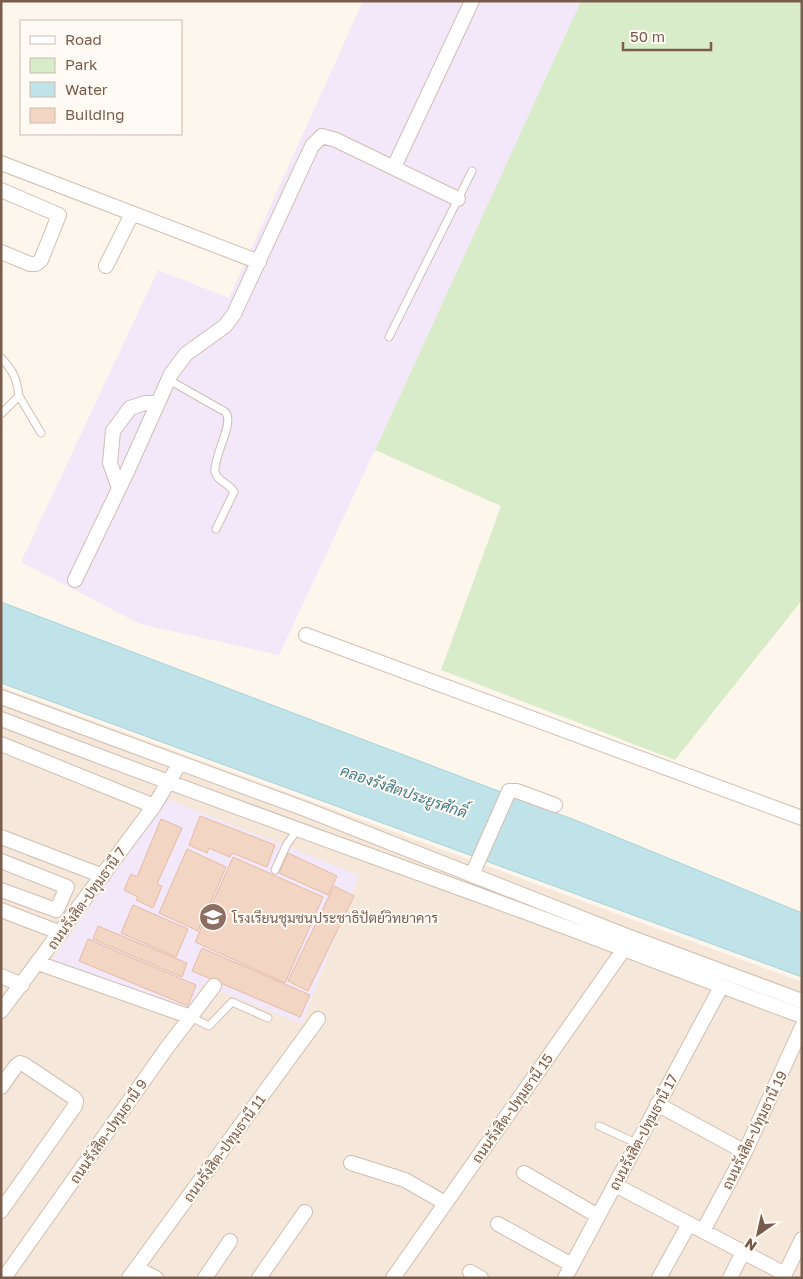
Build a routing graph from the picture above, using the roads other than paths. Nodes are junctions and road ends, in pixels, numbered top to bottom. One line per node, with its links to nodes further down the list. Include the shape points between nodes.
1 (472, 1): 3 (street)
2 (1, 163): 7 (street)
3 (394, 167): 6 (street); 9 (street, via 322,136 312,146)
4 (472, 171): 6 (lane)
5 (1, 190): 8 (street, via 59,215 41,260 36,264)
6 (458, 199): 11 (lane)
7 (132, 214): 9 (street); 10 (street)
8 (1, 252)
9 (259, 262): 13 (street, via 225,326 186,354)
10 (106, 266)
11 (389, 337)
12 (1, 358): 14 (lane, via 18,381)
13 (168, 380): 15 (street); 19 (lane, via 220,408 228,419 215,473 234,492)
14 (19, 396): 16 (lane); 17 (lane)
15 (158, 403): 18 (street); 18 (street, via 130,408 113,431 110,463)
16 (1, 414)
17 (41, 433)
18 (119, 488): 20 (street)
19 (216, 529)
20 (75, 580)
21 (306, 635): 29 (street)
22 (1, 697): 25 (street)
23 (1, 719): 26 (street)
24 (1, 744): 28 (street)
25 (180, 763): 26 (street, ถนนรังสิต-ปทุมธานี 7); 34 (street)
26 (169, 783): 28 (street, ถนนรังสิต-ปทุมธานี 7); 30 (street)
27 (555, 805): 34 (street, via 509,791)
28 (154, 806): 35 (street, ถนนรังสิต-ปทุมธานี 7)
29 (802, 818)
30 (298, 829): 33 (lane); 39 (street)
31 (1, 837): 35 (street)
32 (1, 861): 36 (street, via 67,887 56,910)
33 (275, 870)
34 (474, 870): 39 (street)
35 (103, 876): 38 (street, ถนนรังสิต-ปทุมธานี 7)
36 (1, 890)
37 (1, 910): 38 (street)
38 (61, 933): 40 (street, ถนนรังสิต-ปทุมธานี 7)
39 (626, 942): 44 (street); 45 (street); 60 (street, ถนนรังสิต-ปทุมธานี 15)
40 (38, 963): 42 (street, ถนนรังสิต-ปทุมธานี 7); 48 (street)
41 (1, 976): 42 (street)
42 (22, 985): 46 (street, ถนนรังสิต-ปทุมธานี 7)
43 (214, 986): 48 (street, ถนนรังสิต-ปทุมธานี 9)
44 (721, 987): 47 (street); 53 (street, ถนนรังสิต-ปทุมธานี 17)
45 (802, 1001)
46 (1, 1011)
47 (802, 1016)
48 (191, 1017): 49 (lane, via 209,1026 232,1002); 73 (street, ถนนรังสิต-ปทุมธานี 9)
49 (268, 1018)
50 (318, 1019): 71 (street, ถนนรังสิต-ปทุมธานี 11)
51 (802, 1027): 56 (street, ถนนรังสิต-ปทุมธานี 19)
52 (1, 1087): 61 (street, via 20,1063 76,1101)
53 (658, 1104): 55 (street, ถนนรังสิต-ปทุมธานี 17); 56 (street)
54 (599, 1126): 55 (lane)
55 (636, 1143): 59 (street, ถนนรังสิต-ปทุมธานี 17)
56 (745, 1152): 66 (street, ถนนรังสิต-ปทุมธานี 19)
57 (351, 1163): 60 (street, via 405,1180)
58 (524, 1173): 63 (street)
59 (615, 1185): 63 (street, ถนนรังสิต-ปทุมธานี 17); 65 (street)
60 (445, 1203): 77 (street, ถนนรังสิต-ปทุมธานี 15)
61 (1, 1211)
62 (305, 1212): 76 (street)
63 (598, 1216): 70 (street, ถนนรังสิต-ปทุมธานี 17)
64 (498, 1224): 70 (street)
65 (689, 1224): 66 (street); 79 (street)
66 (703, 1232): 69 (street)
67 (802, 1239): 72 (street)
68 (230, 1242): 75 (street)
69 (744, 1252): 72 (street); 80 (street)
70 (572, 1265): 78 (street, ถนนรังสิต-ปทุมธานี 17)
71 (132, 1273): 74 (street)
72 (790, 1273)
73 (4, 1278)
74 (156, 1278)
75 (205, 1278)
76 (259, 1278)
77 (393, 1278)
78 (565, 1278)
79 (659, 1278)
80 (730, 1278)

